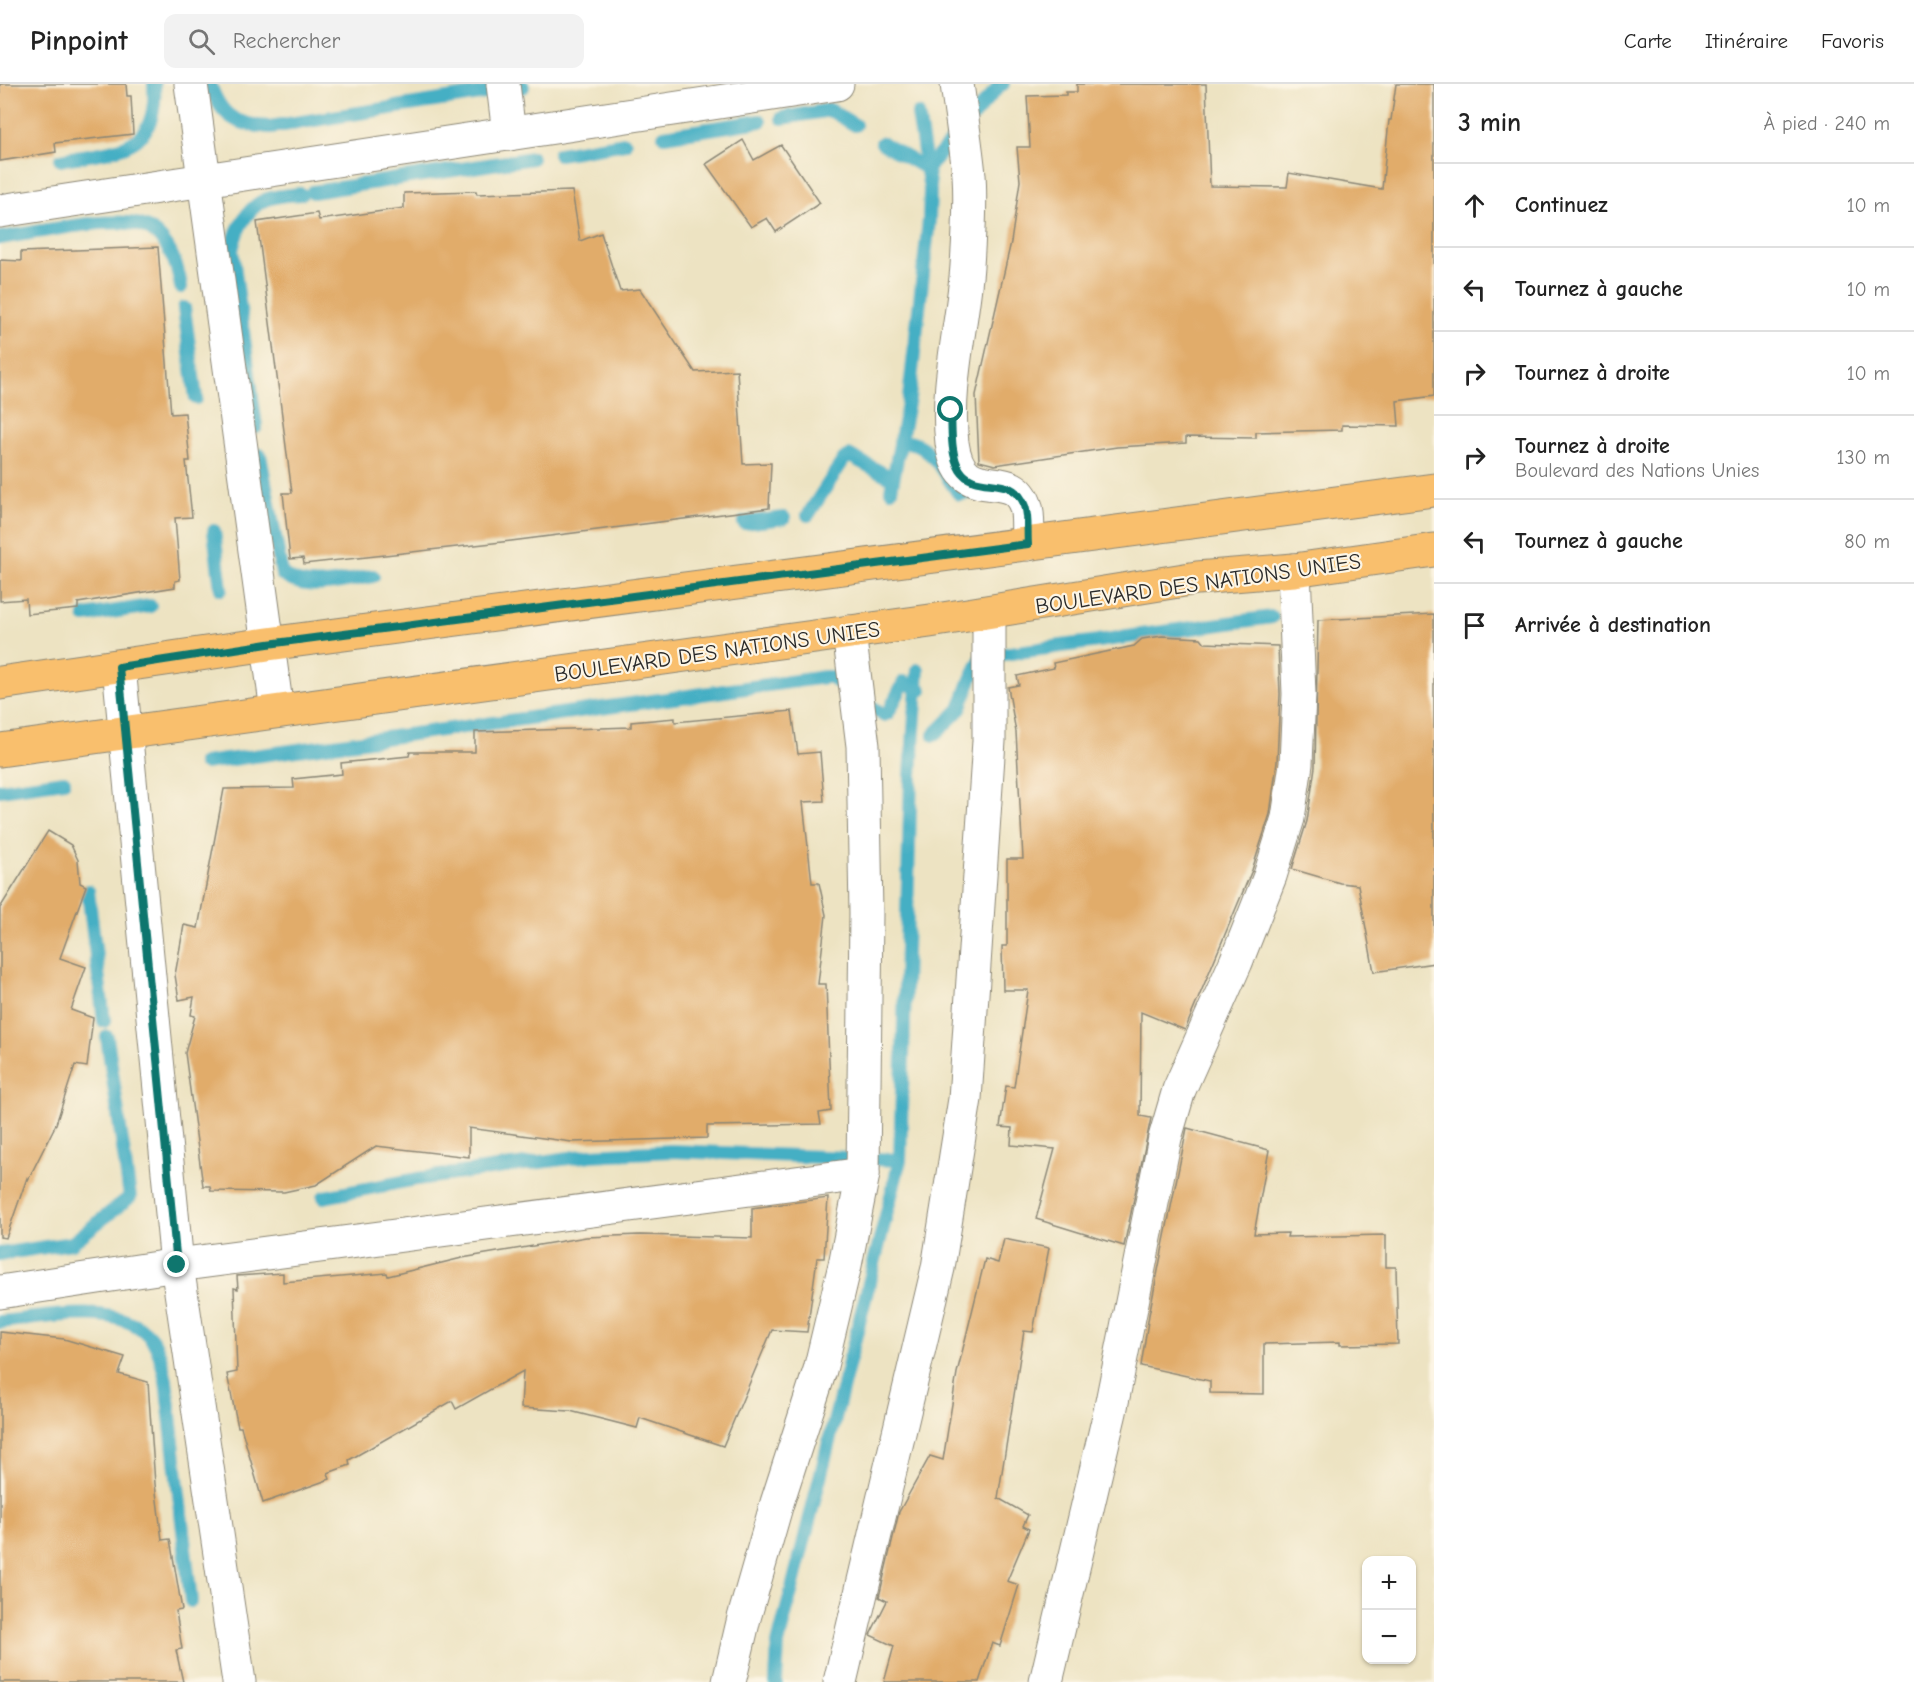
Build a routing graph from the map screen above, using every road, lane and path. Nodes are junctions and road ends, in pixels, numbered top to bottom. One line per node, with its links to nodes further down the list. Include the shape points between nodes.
1 (191, 84): 6 (street)
2 (503, 84): 5 (street)
3 (837, 84): 5 (street)
4 (957, 84): 9 (street, via 969,176 967,266 951,410 952,444 960,471 976,483 1000,483 1016,492 1026,507)
5 (509, 134): 6 (street)
6 (202, 180): 7 (street); 14 (street)
7 (0, 211)
8 (1434, 490): 9 (main road)
9 (1028, 544): 14 (main road)
10 (1434, 550): 11 (main road, BOULEVARD DES NATIONS UNIES)
11 (1294, 570): 12 (main road, BOULEVARD DES NATIONS UNIES, via 1197,578); 26 (street, via 1299,694 1296,764 1288,818 1236,962 1179,1090 1165,1138 1110,1412)
12 (990, 613): 13 (main road, BOULEVARD DES NATIONS UNIES); 25 (street, via 989,741 965,1099 938,1268)
13 (849, 632): 17 (main road, BOULEVARD DES NATIONS UNIES); 20 (street, via 863,746)
14 (268, 644): 15 (main road); 17 (street)
15 (119, 667): 16 (main road); 18 (street)
16 (0, 683)
17 (277, 711): 18 (main road, BOULEVARD DES NATIONS UNIES)
18 (125, 732): 19 (main road, BOULEVARD DES NATIONS UNIES); 21 (street)
19 (0, 750)
20 (863, 1174): 21 (street); 24 (street, via 820,1370 777,1503)
21 (177, 1265): 22 (street); 23 (street)
22 (0, 1292)
23 (238, 1682)
24 (729, 1682)
25 (840, 1682)
26 (1046, 1682)

